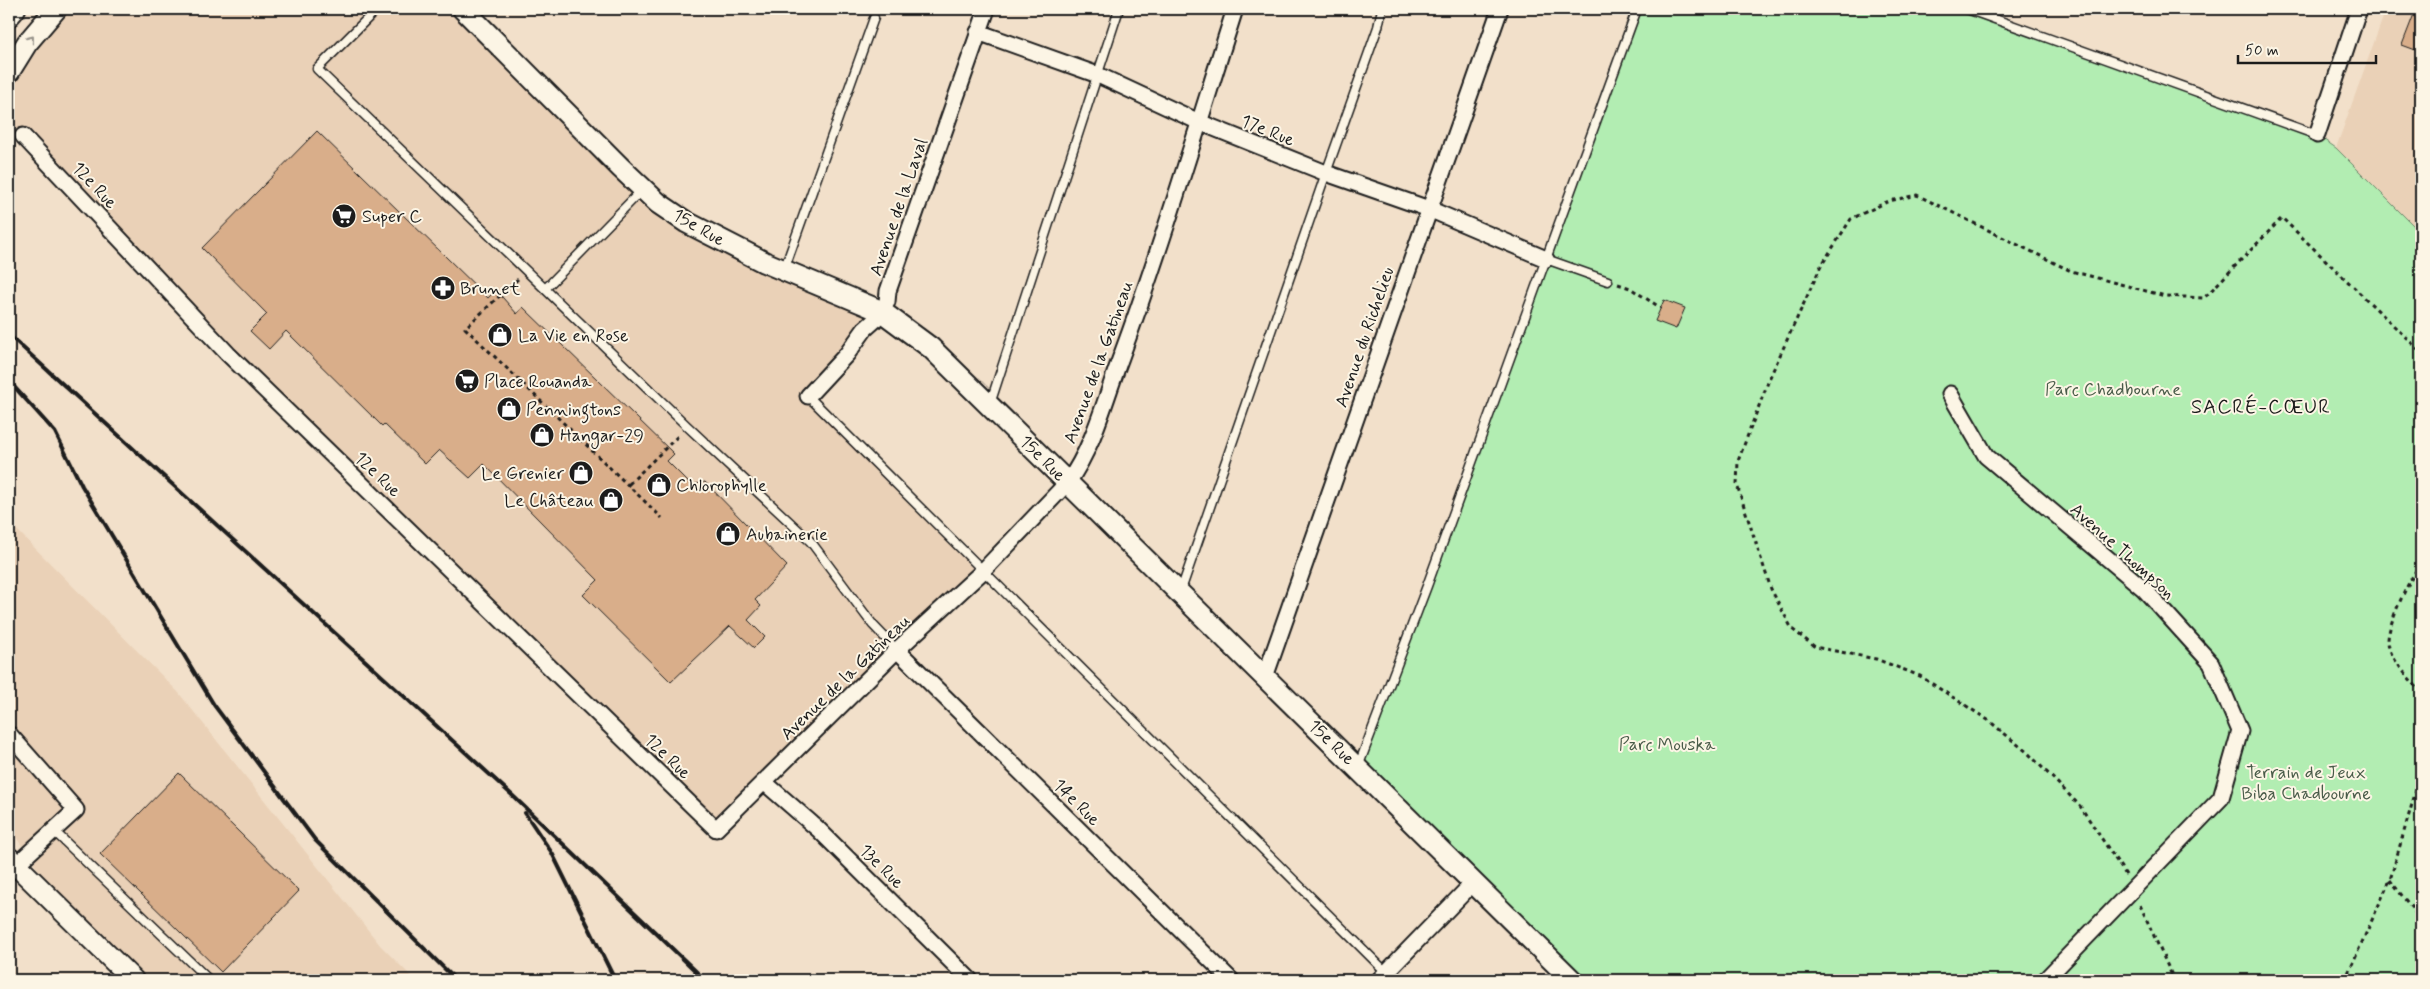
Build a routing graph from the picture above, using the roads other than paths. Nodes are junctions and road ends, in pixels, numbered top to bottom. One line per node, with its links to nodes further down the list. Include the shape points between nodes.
1 (15, 9): 13 (street)
2 (56, 9): 16 (street, one-way to 2, via 27,43)
3 (377, 9): 27 (lane, via 317,69)
4 (463, 9): 22 (street, 15e Rue)
5 (987, 9): 15 (street, Avenue de la Laval)
6 (1119, 9): 17 (lane)
7 (1235, 9): 18 (street, Avenue de la Gatineau)
8 (1382, 9): 21 (lane)
9 (1500, 9): 23 (street, Avenue du Richelieu)
10 (1637, 9): 24 (lane)
11 (1967, 9): 19 (lane)
12 (2357, 9): 19 (street)
13 (9, 16)
14 (874, 18): 25 (lane)
15 (978, 32): 17 (street, 17e Rue); 28 (street, Avenue de la Laval, via 888,291 887,302)
16 (9, 72)
17 (1098, 75): 18 (street, 17e Rue); 31 (lane)
18 (1199, 122): 21 (street, 17e Rue); 32 (street, Avenue de la Gatineau, via 1180,191 1131,331 1086,452)
19 (2317, 135)
20 (23, 136): 40 (street, 12e Rue, via 228,354)
21 (1326, 172): 23 (street, 17e Rue); 34 (lane)
22 (643, 188): 25 (street, 15e Rue, via 686,222); 27 (lane)
23 (1429, 209): 24 (street, 17e Rue); 36 (street, Avenue du Richelieu)
24 (1546, 259): 26 (lane); 38 (lane)
25 (784, 270): 28 (street, 15e Rue)
26 (1608, 281)
27 (546, 288): 35 (lane, via 811,542 873,624)
28 (880, 311): 30 (street, Avenue de la Laval, via 847,354); 31 (street, 15e Rue, via 932,348)
29 (1950, 394): 50 (street, Avenue Thompson, via 1986,456 2144,589 2211,663 2240,731 2221,798)
30 (808, 396): 33 (lane)
31 (989, 405): 32 (street, 15e Rue)
32 (1068, 482): 33 (street, Avenue de la Gatineau); 34 (street, 15e Rue)
33 (983, 571): 35 (street, Avenue de la Gatineau); 44 (lane)
34 (1180, 593): 36 (street, 15e Rue)
35 (897, 650): 39 (street, Avenue de la Gatineau); 48 (street, 14e Rue)
36 (1265, 677): 38 (street, 15e Rue)
37 (9, 734): 41 (street, via 76,810)
38 (1358, 767): 43 (street, 15e Rue)
39 (764, 782): 40 (street, Avenue de la Gatineau); 47 (street, 13e Rue, via 818,829)
40 (716, 829)
41 (54, 831): 42 (street); 46 (lane)
42 (13, 861): 45 (street)
43 (1474, 882): 44 (street); 49 (street, 15e Rue)
44 (1386, 978)
45 (134, 980)
46 (209, 980)
47 (970, 980)
48 (1231, 980)
49 (1572, 980)
50 (2045, 980)

